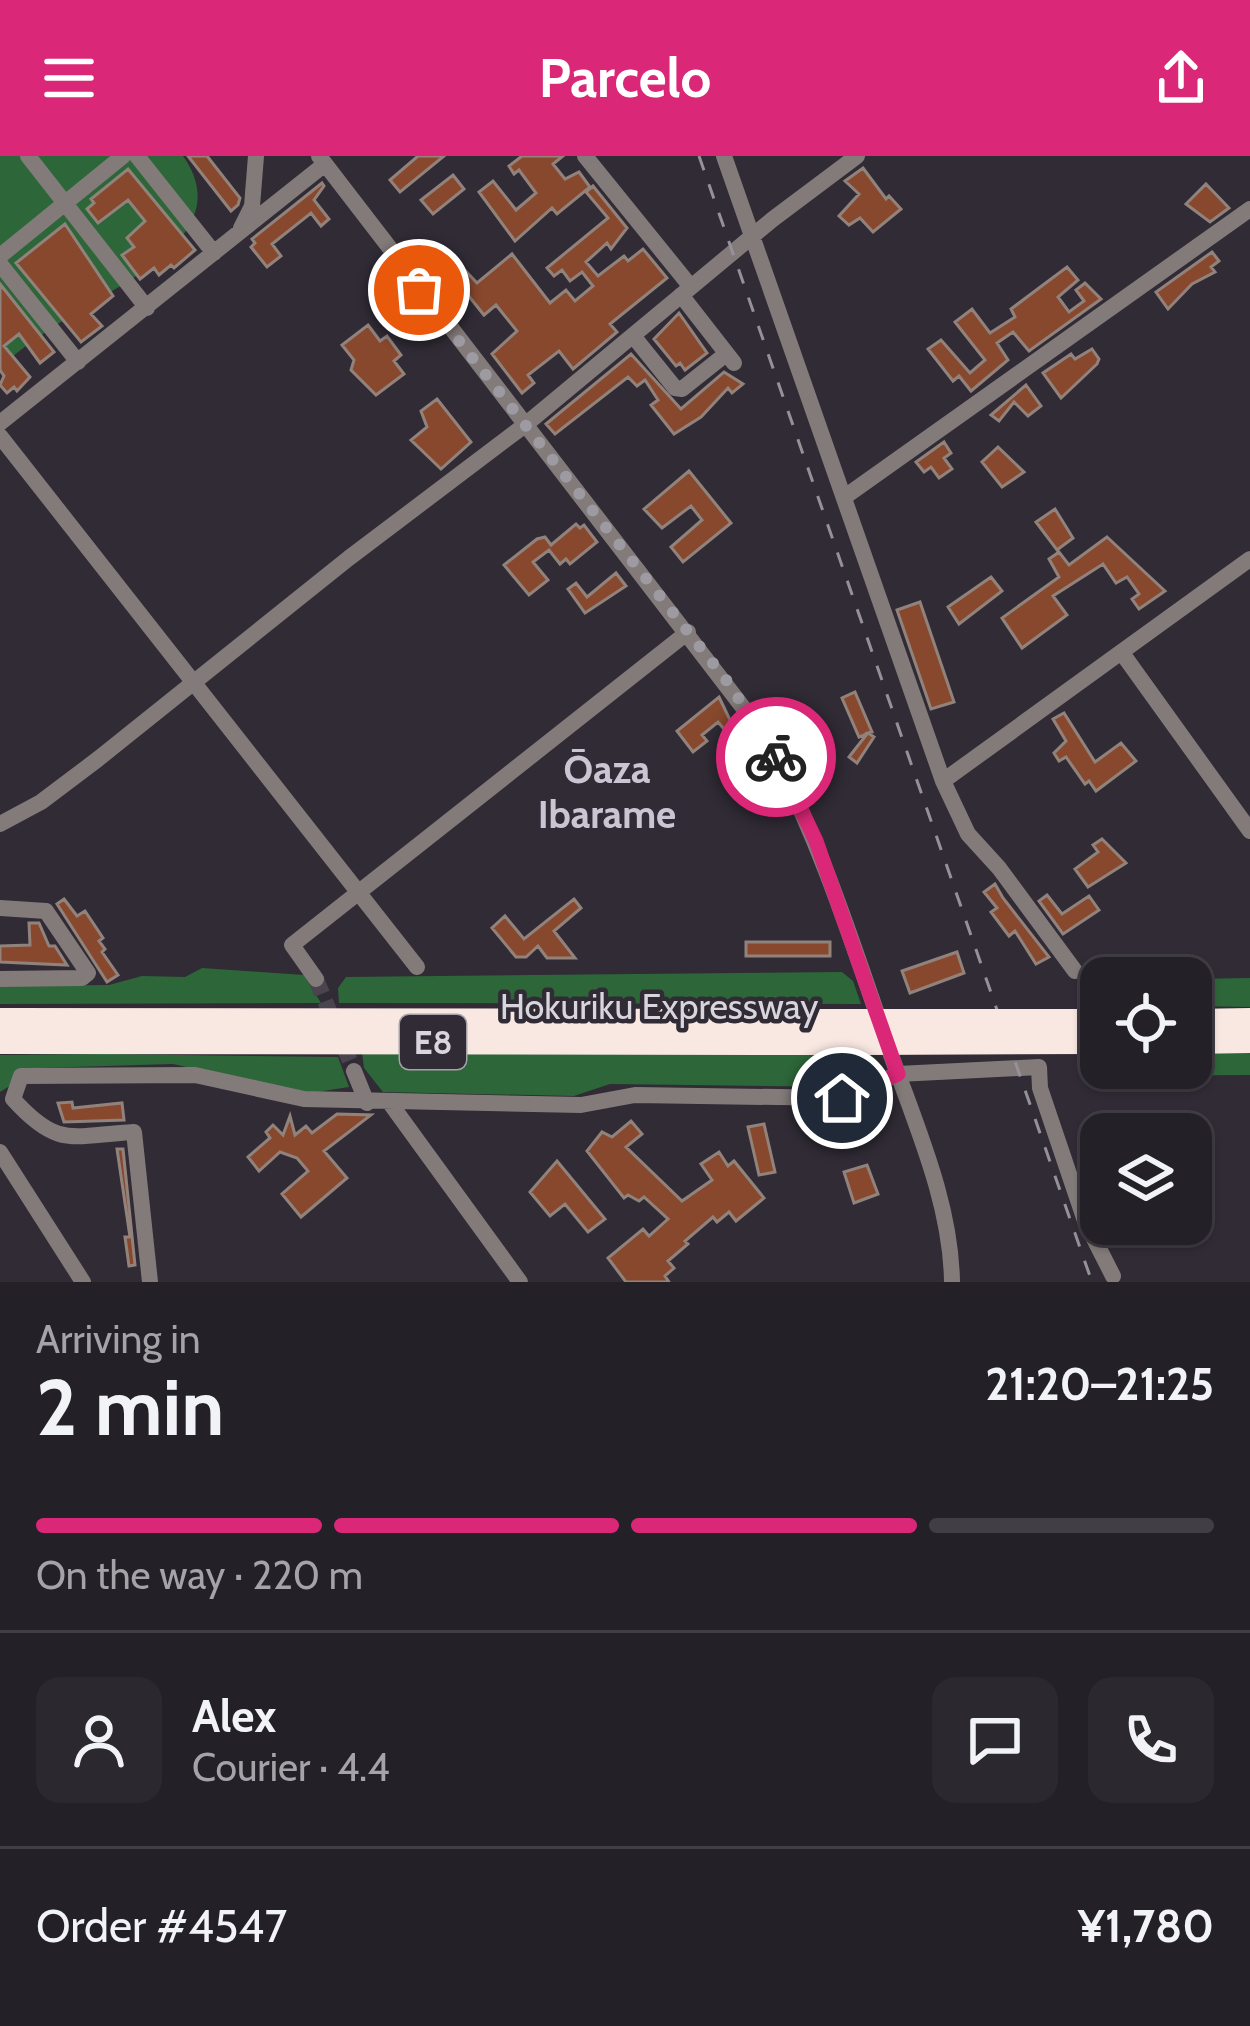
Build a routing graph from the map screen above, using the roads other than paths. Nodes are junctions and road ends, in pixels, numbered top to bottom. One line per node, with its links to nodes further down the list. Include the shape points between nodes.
1 (28, 156): 9 (street)
2 (123, 156): 9 (street)
3 (137, 156): 13 (street)
4 (256, 156): 11 (street, via 252,206)
5 (584, 156): 15 (street)
6 (724, 156): 12 (street)
7 (857, 156): 12 (street)
8 (322, 160): 11 (street); 20 (street)
9 (65, 203): 14 (street); 16 (street)
10 (1250, 209): 22 (street)
11 (238, 234): 13 (street)
12 (752, 237): 15 (street); 22 (street)
13 (214, 254): 16 (street)
14 (0, 260): 18 (street)
15 (686, 291): 17 (street); 17 (street, via 730,359 675,388)
16 (147, 308): 18 (street)
17 (634, 337): 20 (street)
18 (78, 362): 19 (street)
19 (3, 413)
20 (525, 425): 24 (street); 26 (street)
21 (0, 436): 26 (street)
22 (846, 496): 27 (street)
23 (1250, 559): 25 (street)
24 (688, 632): 30 (street); 45 (street, via 765,736 795,793)
25 (1122, 653): 27 (street); 29 (street)
26 (190, 683): 28 (street, via 41,802); 30 (street)
27 (943, 781): 33 (street, via 968,834)
28 (0, 824)
29 (1250, 831)
30 (357, 892): 32 (street); 35 (street, via 292,945)
31 (0, 908): 34 (street, via 46,911 88,974)
32 (417, 967)
33 (1075, 971)
34 (0, 979)
35 (316, 979)
36 (1250, 1020): 38 (highway)
37 (0, 1021): 40 (highway, Hokuriku Expressway / E8)
38 (1212, 1021)
39 (1080, 1031): 40 (highway, Hokuriku Expressway / E8, bridge)
40 (862, 1032): 41 (highway, Hokuriku Expressway / E8)
41 (0, 1042)
42 (1212, 1042): 43 (highway)
43 (1250, 1042)
44 (354, 1070): 48 (street)
45 (898, 1074): 49 (street, via 842,1098); 51 (street, via 1039,1066 1085,1221); 55 (street, via 943,1205)
46 (21, 1076): 47 (street); 48 (street, via 195,1075 304,1100); 53 (street, via 13,1099 61,1139 134,1132)
47 (0, 1101)
48 (367, 1103): 49 (street)
49 (390, 1103): 54 (street)
50 (0, 1153): 52 (street)
51 (1113, 1276)
52 (83, 1282)
53 (150, 1282)
54 (520, 1282)
55 (952, 1282)

